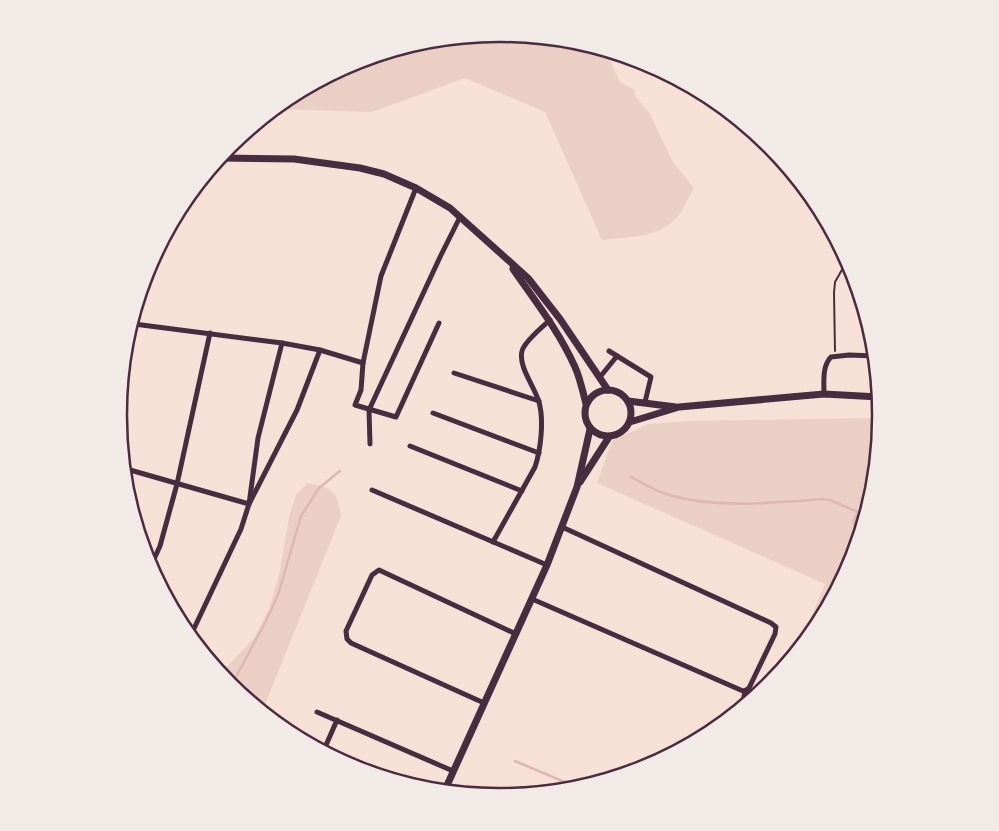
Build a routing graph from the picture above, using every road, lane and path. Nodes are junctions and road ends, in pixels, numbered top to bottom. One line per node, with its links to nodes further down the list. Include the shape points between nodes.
1 (230, 158): 2 (street, via 294,160 360,168)
2 (416, 188): 3 (street); 16 (street, via 382,276)
3 (460, 216): 4 (street); 27 (street)
4 (509, 262): 6 (street); 18 (street, via 541,293)
5 (842, 269): 14 (path, via 834,288)
6 (550, 320): 23 (street, via 521,352); 25 (street, via 576,369)
7 (439, 323): 27 (street, via 396,417)
8 (138, 325): 9 (street)
9 (210, 333): 10 (street); 36 (street)
10 (282, 343): 11 (street); 40 (street, via 258,438)
11 (320, 350): 16 (street); 40 (street, via 297,410)
12 (609, 351): 13 (street)
13 (617, 356): 18 (street); 24 (street, via 651,377)
14 (835, 356): 15 (street); 20 (street, via 826,362)
15 (867, 356)
16 (362, 363): 27 (street, via 361,390 355,406)
17 (454, 373): 23 (street)
18 (600, 377): 19 (street)
19 (608, 390): 22 (street, via 620,393); 25 (street, via 595,393)
20 (824, 394): 21 (street); 26 (street)
21 (872, 397)
22 (628, 401): 24 (street); 29 (street)
23 (539, 402): 34 (street)
24 (645, 402): 26 (street)
25 (586, 404): 30 (street, via 584,417)
26 (679, 407): 29 (street)
27 (370, 410): 32 (street)
28 (433, 413): 34 (street)
29 (630, 422): 31 (street, via 621,433)
30 (590, 429): 31 (street); 37 (street)
31 (609, 437): 37 (street)
32 (370, 444)
33 (410, 446): 39 (street)
34 (539, 453): 39 (street)
35 (131, 470): 36 (street)
36 (177, 484): 40 (street); 43 (street)
37 (577, 487): 41 (street)
38 (372, 490): 42 (street)
39 (522, 491): 42 (street)
40 (249, 504): 46 (street, via 241,529)
41 (562, 527): 44 (street); 48 (street, via 776,627)
42 (493, 542): 44 (street)
43 (155, 557)
44 (547, 565): 45 (street)
45 (532, 599): 47 (street); 48 (street)
46 (194, 629)
47 (516, 634): 51 (street); 51 (street, via 377,571 372,575 346,631 347,639 354,645)
48 (745, 690): 49 (street); 50 (street)
49 (748, 693)
50 (744, 697)
51 (484, 703): 55 (street)
52 (317, 712): 53 (street)
53 (337, 720): 54 (street); 55 (street)
54 (326, 745)
55 (453, 770): 56 (street)
56 (447, 784)

